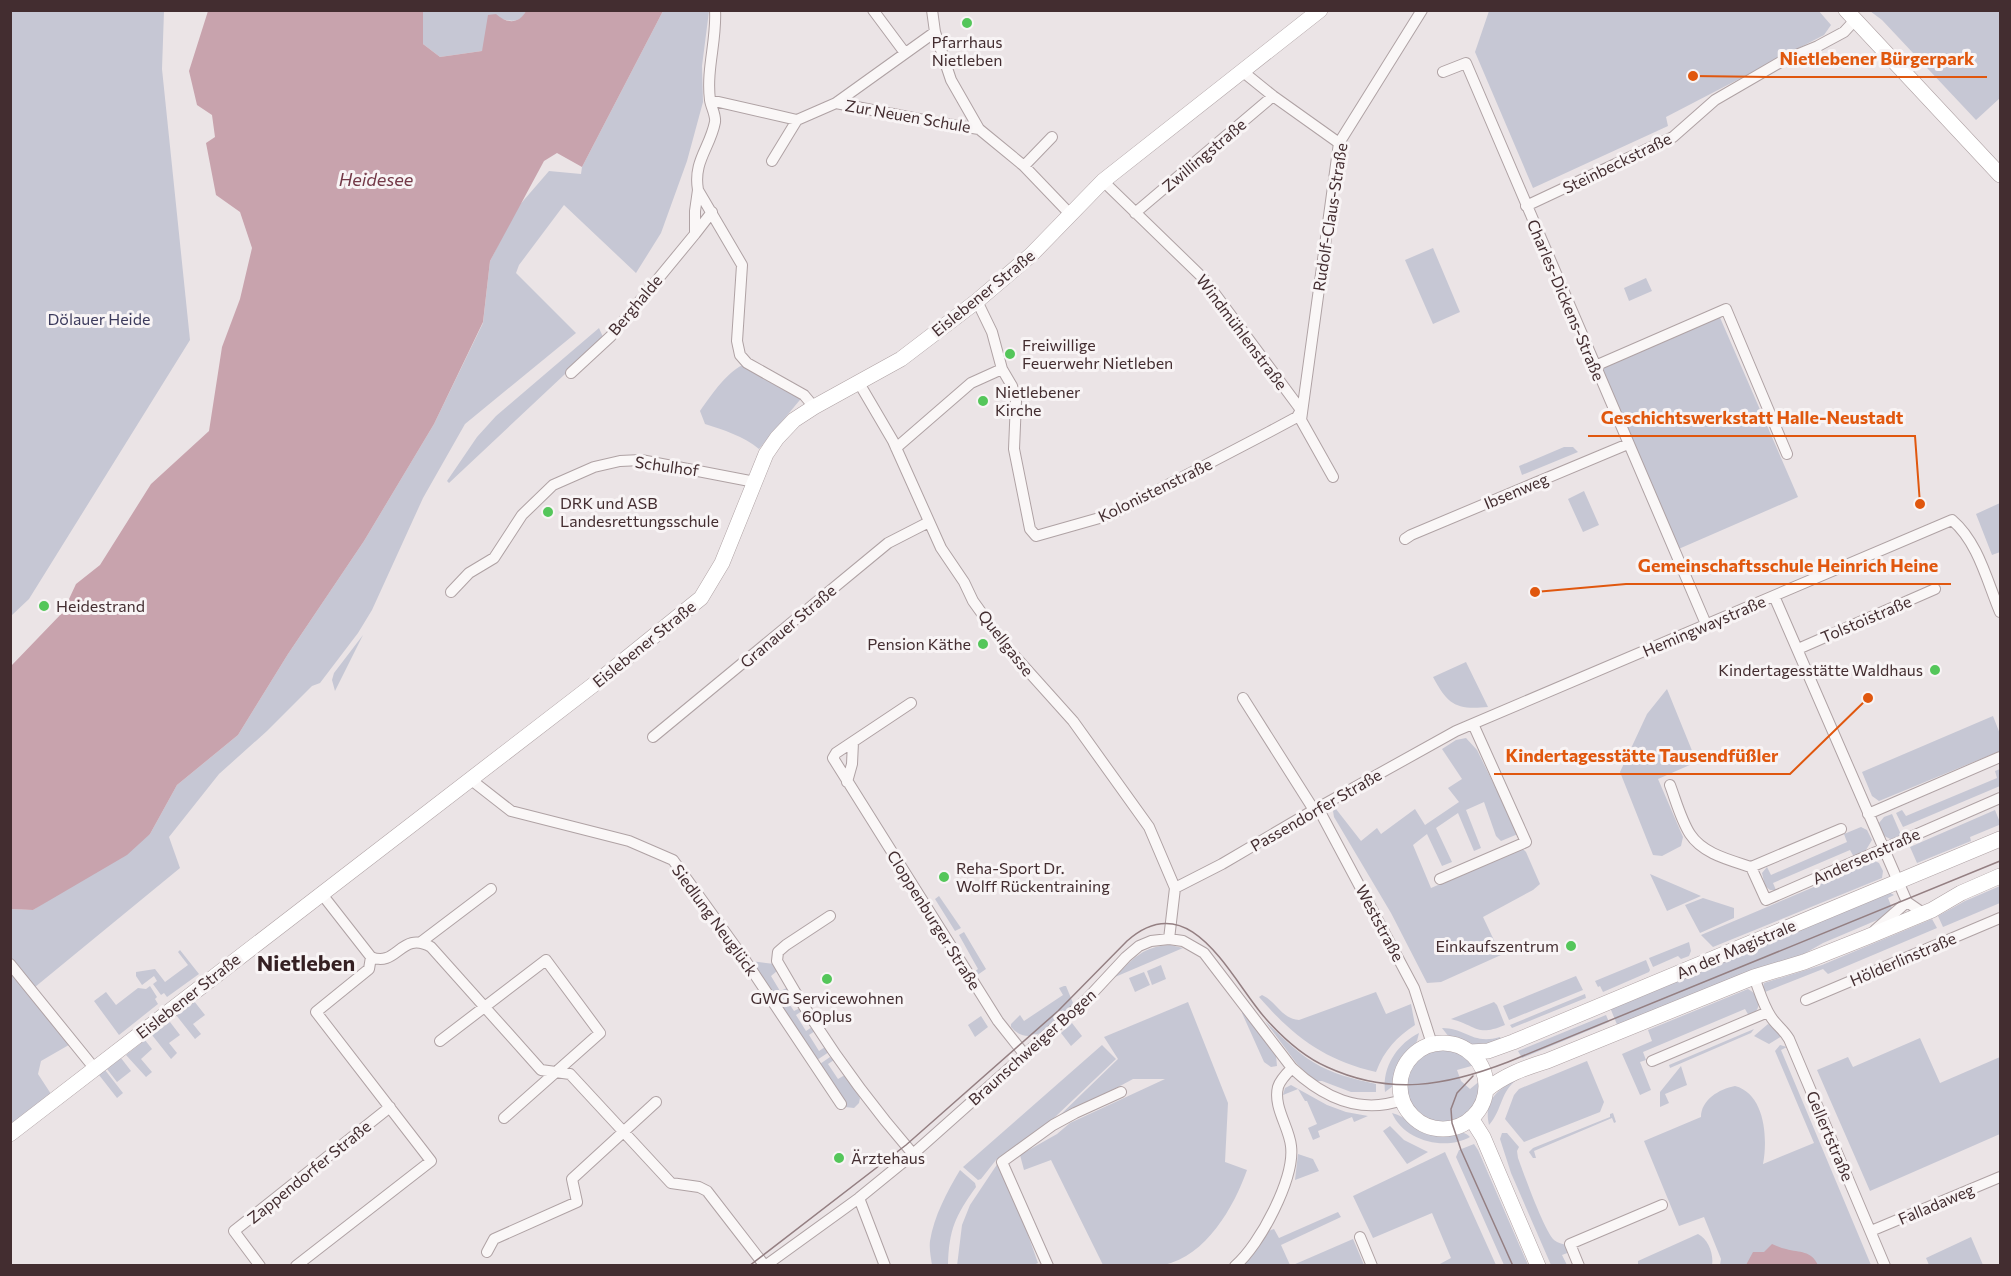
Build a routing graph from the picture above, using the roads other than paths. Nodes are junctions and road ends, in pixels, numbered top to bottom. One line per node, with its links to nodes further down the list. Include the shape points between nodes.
1 (715, 10): 12 (street)
2 (873, 10): 8 (street)
3 (932, 10): 7 (street)
4 (1320, 10): 9 (main road, Eislebener Straße)
5 (1422, 10): 17 (street, Rudolf-Claus-Straße)
6 (1850, 15): 20 (main road); 23 (street, Steinbeckstraße, via 1844,32 1784,60 1715,100 1673,137)
7 (935, 32): 8 (street, Zur Neuen Schule); 15 (street, via 951,80)
8 (904, 53): 13 (street, Zur Neuen Schule)
9 (1242, 71): 11 (street); 21 (main road, Eislebener Straße)
10 (1443, 72): 23 (street, Charles-Dickens-Straße, via 1466,63)
11 (1273, 96): 17 (street); 25 (street, Zwillingstraße)
12 (710, 100): 14 (street); 22 (street, via 716,120 698,167)
13 (836, 103): 14 (street, Zur Neuen Schule); 15 (street, Zur Neuen Schule)
14 (797, 120): 18 (street)
15 (979, 129): 19 (street)
16 (1052, 137): 19 (street)
17 (1339, 143): 34 (street, Rudolf-Claus-Straße)
18 (772, 161)
19 (1024, 166): 26 (street)
20 (2001, 175)
21 (1103, 181): 25 (street, Windmühlenstraße); 26 (main road, Eislebener Straße)
22 (698, 190): 24 (street); 27 (street)
23 (1526, 207): 29 (street, Charles-Dickens-Straße)
24 (712, 212): 27 (street, Berghalde); 33 (street, via 742,265 737,341 740,355 747,363 804,395)
25 (1135, 213): 34 (street, Windmühlenstraße, via 1204,279)
26 (1070, 214): 28 (main road, Eislebener Straße, via 1031,255)
27 (695, 234): 31 (street, Berghalde, via 611,336)
28 (976, 301): 30 (street, via 992,332); 32 (main road, Eislebener Straße, via 901,359)
29 (1595, 366): 35 (street, Charles-Dickens-Straße); 37 (street, via 1726,309)
30 (1002, 369): 34 (street, Kolonistenstraße, via 1016,401 1014,449 1030,529 1036,536 1110,515 1297,417); 36 (street, via 970,383)
31 (571, 373)
32 (859, 382): 33 (main road, Eislebener Straße); 36 (street, Quellgasse)
33 (814, 407): 39 (main road, Eislebener Straße, via 777,438)
34 (1301, 410): 38 (street, via 1301,420)
35 (1628, 444): 41 (street, Ibsenweg); 46 (street, Charles-Dickens-Straße)
36 (894, 445): 40 (street, Quellgasse)
37 (1787, 454)
38 (1333, 477)
39 (755, 482): 43 (street, Schulhof, via 641,460 594,467 553,485 522,515 494,558); 55 (main road, Eislebener Straße, via 722,563 700,598)
40 (928, 522): 52 (street, Granauer Straße, via 888,543); 68 (street, Quellgasse, via 973,601 1003,643 1073,721 1149,826)
41 (1405, 539)
42 (1935, 589): 47 (street, Tolstoistraße)
43 (450, 592)
44 (1774, 596): 45 (street, Hemingwaystraße, via 1952,520 1963,529 1974,548); 46 (street, Hemingwaystraße); 47 (street)
45 (2001, 612)
46 (1706, 624): 50 (street, Hemingwaystraße)
47 (1798, 649): 60 (street)
48 (1243, 698): 59 (street, Weststraße)
49 (911, 703): 53 (street, Cloppenburger Straße)
50 (1473, 724): 51 (street, Hemingwaystraße); 66 (street, via 1526,842)
51 (1456, 731): 59 (street, Passendorfer Straße)
52 (653, 737)
53 (853, 742): 56 (street); 56 (street, Cloppenburger Straße, via 833,758)
54 (2001, 757): 60 (street)
55 (470, 779): 70 (main road, Eislebener Straße); 96 (street, Siedlung Neuglück, via 511,811 629,841 673,860)
56 (847, 782): 87 (street, Cloppenburger Straße, via 998,1021)
57 (1670, 785): 64 (street, via 1689,833 1698,843)
58 (2001, 798): 63 (street, Andersenstraße)
59 (1316, 809): 68 (street, Passendorfer Straße); 85 (street, Weststraße, via 1414,988)
60 (1868, 814): 63 (street)
61 (1841, 829): 64 (street)
62 (2001, 839): 67 (main road, An der Magistrale)
63 (1884, 849): 64 (street, Andersenstraße, via 1766,900); 67 (street)
64 (1751, 867)
65 (2001, 876): 72 (main road, An der Magistrale)
66 (1440, 879)
67 (1898, 881): 71 (street); 86 (main road, An der Magistrale, via 1513,1042 1488,1051)
68 (1175, 888): 76 (street)
69 (491, 889): 77 (street)
70 (321, 893): 78 (street); 90 (main road, Eislebener Straße)
71 (1907, 902): 72 (street); 75 (street)
72 (1923, 913): 75 (main road, An der Magistrale)
73 (830, 916): 102 (street, Siedlung Neuglück, via 786,945 778,952 777,961 840,1062)
74 (2001, 918): 81 (street, Hölderlinstraße)
75 (1867, 937): 80 (main road, An der Magistrale)
76 (1169, 939): 87 (street, Braunschweiger Bogen, via 1139,946); 89 (street, via 1190,944 1204,953)
77 (421, 942): 78 (street, via 410,943 383,959); 82 (street, via 431,947)
78 (371, 957): 97 (street, via 369,969 316,1012)
79 (10, 964): 90 (street)
80 (1754, 977): 83 (street, Gellertstraße); 92 (main road, An der Magistrale, via 1503,1077)
81 (1806, 1000)
82 (484, 1007): 84 (street); 91 (street, via 542,1070); 91 (street, via 546,960 600,1033)
83 (1767, 1012): 88 (street); 106 (street, Gellertstraße, via 1789,1039)
84 (440, 1041)
85 (1432, 1044): 86 (main road, via 1455,1044); 94 (main road, via 1418,1051 1404,1067 1399,1085)
86 (1470, 1052): 92 (main road, via 1482,1069)
87 (1025, 1055): 102 (street, Braunschweiger Bogen)
88 (1652, 1061)
89 (1292, 1068): 94 (street, via 1334,1098 1356,1105 1369,1107); 114 (street, via 1278,1086 1278,1101 1291,1145 1287,1181 1266,1225)
90 (94, 1069): 101 (main road, Eislebener Straße)
91 (556, 1072): 98 (street); 100 (street, via 570,1074)
92 (1486, 1090): 99 (main road)
93 (1121, 1092): 113 (street, via 1053,1125 1002,1162)
94 (1402, 1100): 99 (main road, via 1411,1115 1430,1127 1453,1128)
95 (656, 1102): 100 (street)
96 (841, 1104)
97 (390, 1107): 109 (street, Zappendorfer Straße, via 234,1231); 110 (street, via 431,1161)
98 (504, 1118)
99 (1471, 1118): 116 (main road, via 1483,1137)
100 (624, 1132): 108 (street, via 572,1179 577,1202 494,1239); 111 (street, via 671,1184 707,1191)
101 (10, 1134)
102 (913, 1154): 104 (street, Braunschweiger Bogen)
103 (2001, 1177): 106 (street, Falladaweg)
104 (859, 1198): 111 (street, Braunschweiger Bogen); 112 (street)
105 (1662, 1205): 117 (street, via 1570,1244)
106 (1871, 1231): 118 (street, Gellertstraße)
107 (1360, 1237): 115 (street)
108 (487, 1252)
109 (260, 1266)
110 (296, 1266)
111 (765, 1266)
112 (885, 1266)
113 (1048, 1266)
114 (1235, 1266)
115 (1372, 1266)
116 (1538, 1266)
117 (1580, 1266)
118 (1886, 1266)

